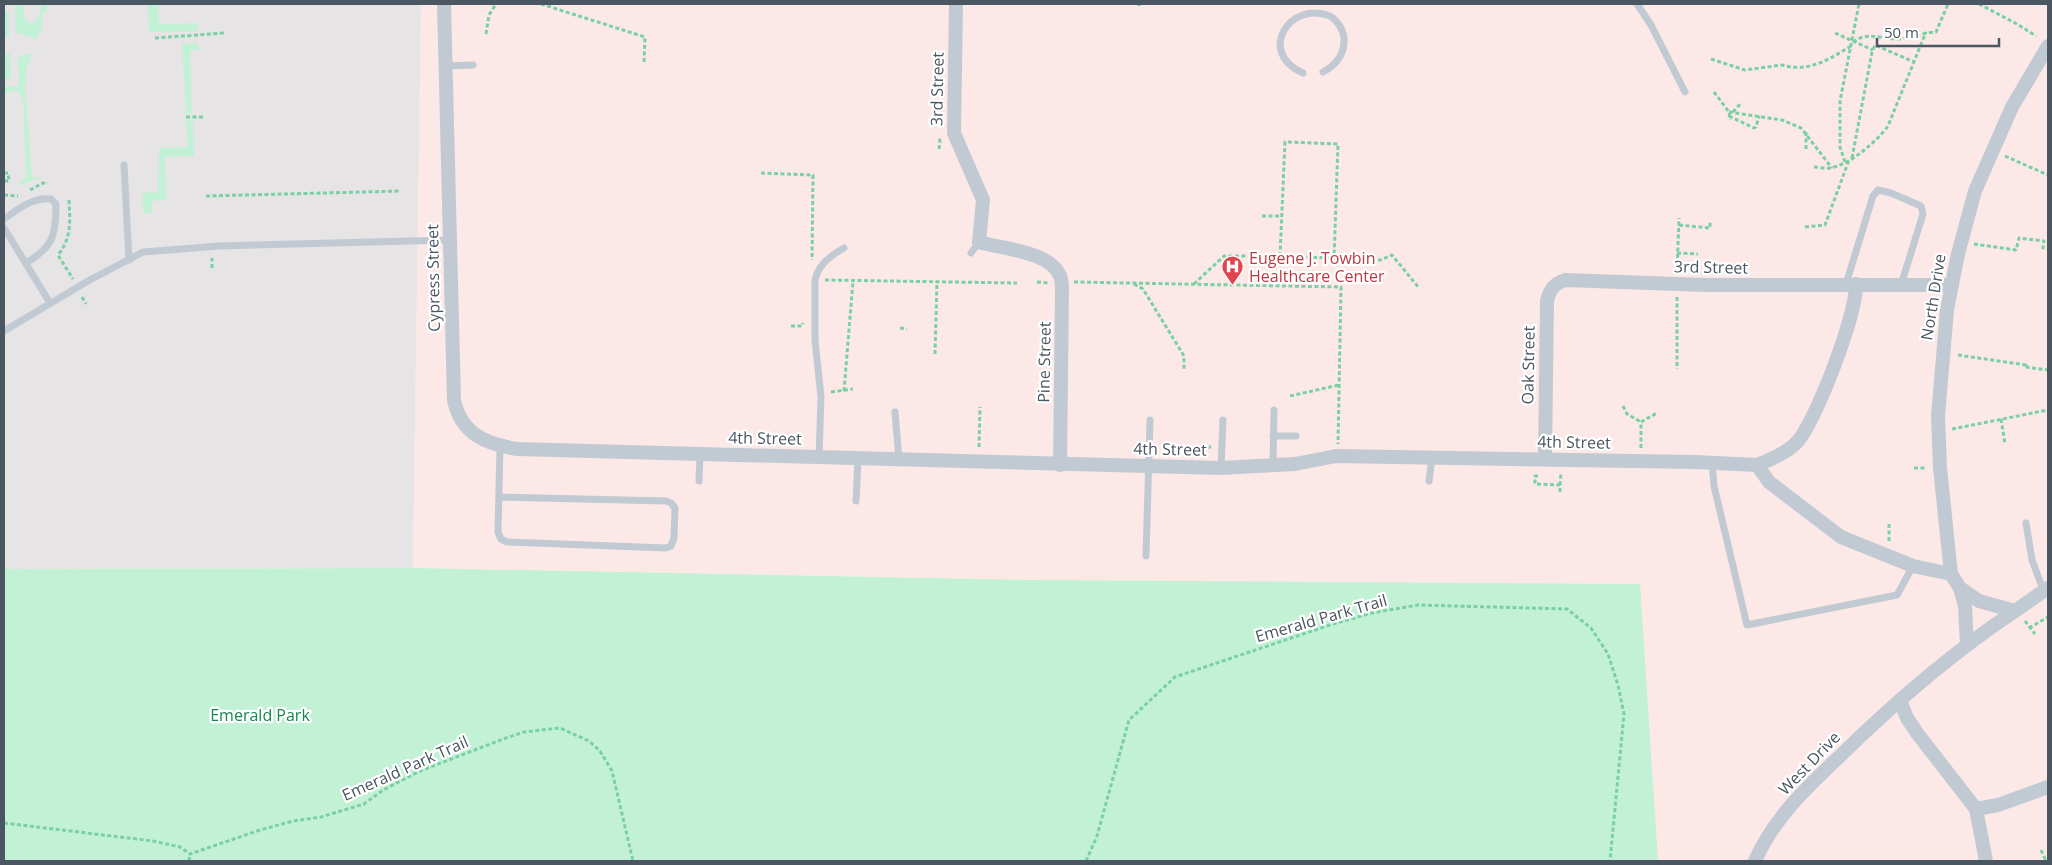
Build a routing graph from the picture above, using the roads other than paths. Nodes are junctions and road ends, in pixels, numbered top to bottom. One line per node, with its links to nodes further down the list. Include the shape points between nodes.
1 (444, 4): 8 (street, Cypress Street)
2 (956, 4): 18 (street, 3rd Street, via 954,133 983,200 975,248 1037,256)
3 (1637, 4): 11 (lane)
4 (1301, 7): 5 (lane); 10 (lane, via 1285,24 1279,43 1287,62)
5 (1324, 8): 9 (lane, via 1340,26 1344,37 1339,58)
6 (2048, 46): 23 (street, North Drive, via 2012,107 1975,191)
7 (473, 65): 8 (lane)
8 (445, 66): 15 (street, Cypress Street)
9 (1323, 72)
10 (1304, 73)
11 (1685, 92)
12 (124, 165): 17 (lane)
13 (4, 219): 19 (lane, via 30,202 44,198 56,204 52,240 41,254)
14 (4, 228): 19 (lane)
15 (449, 240): 17 (lane, via 218,246 143,252); 32 (street, Cypress Street, via 456,409 472,432)
16 (844, 248): 35 (lane, via 817,270 815,340 820,393)
17 (130, 260): 24 (lane)
18 (1051, 263): 41 (street, Pine Street, via 1060,276 1062,292)
19 (26, 264): 24 (lane)
20 (1565, 280): 21 (street, 3rd Street, via 1706,285); 38 (street, Oak Street, via 1555,284 1547,301)
21 (1851, 284): 22 (street, 3rd Street); 22 (lane, via 1873,196 1878,190 1921,206 1923,214); 43 (street, via 1856,293 1848,327 1808,424 1793,446)
22 (1901, 285): 23 (street, 3rd Street)
23 (1952, 285): 53 (street, North Drive, via 1942,352 1938,428)
24 (50, 303): 25 (lane)
25 (4, 331)
26 (1274, 410): 30 (lane)
27 (895, 412): 39 (lane)
28 (1150, 420): 44 (lane)
29 (1223, 420): 45 (lane)
30 (1273, 436): 31 (lane); 42 (lane)
31 (1296, 436)
32 (500, 447): 33 (street, Cypress Street); 48 (lane)
33 (582, 451): 34 (street, 4th Street)
34 (700, 454): 35 (street, 4th Street); 47 (lane)
35 (819, 457): 37 (street, 4th Street)
36 (1432, 458): 38 (street, 4th Street); 42 (street, 4th Street, via 1336,456); 46 (lane)
37 (858, 459): 39 (street, 4th Street); 49 (lane)
38 (1545, 459): 40 (street, 4th Street)
39 (900, 460): 41 (street, 4th Street)
40 (1712, 462): 43 (street, 4th Street); 52 (lane, via 1714,486 1747,625 1897,594)
41 (1060, 464): 44 (street, 4th Street)
42 (1273, 465): 45 (street, 4th Street)
43 (1757, 465): 52 (street, via 1768,482 1841,537)
44 (1150, 466): 45 (street, 4th Street); 51 (lane)
45 (1221, 468)
46 (1429, 480)
47 (699, 481)
48 (499, 497): 48 (lane, via 498,532 507,542 666,548 671,546 674,538 675,508 666,501)
49 (856, 501)
50 (2026, 523): 55 (lane, via 2032,560)
51 (1146, 556)
52 (1913, 566): 53 (street)
53 (1951, 574): 54 (street, North Drive)
54 (1960, 588): 56 (street, via 1979,600); 57 (street, North Drive, via 1965,606)
55 (2046, 590): 56 (street, West Drive)
56 (2015, 611): 57 (street, West Drive)
57 (1967, 645): 58 (street, West Drive)
58 (1900, 700): 60 (street, via 1917,733); 61 (street, West Drive, via 1805,790 1772,829)
59 (2048, 787): 60 (street, via 1998,805)
60 (1976, 809): 62 (street)
61 (1755, 861)
62 (1986, 861)

